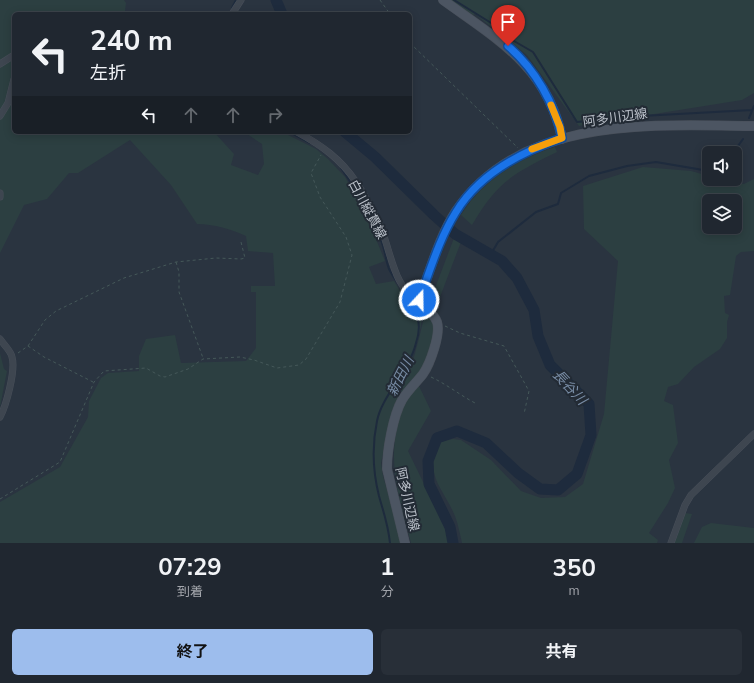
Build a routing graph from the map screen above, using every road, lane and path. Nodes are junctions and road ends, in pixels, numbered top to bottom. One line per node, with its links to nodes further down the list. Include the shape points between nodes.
1 (241, 0): 4 (street)
2 (380, 0): 5 (path)
3 (443, 0): 13 (main road, via 501,41 523,61 544,90)
4 (233, 12)
5 (389, 12)
6 (412, 45): 15 (path, via 514,143)
7 (12, 56): 8 (street)
8 (0, 64)
9 (12, 87): 10 (street, via 8,103)
10 (0, 116)
11 (754, 126): 13 (main road, 阿多川辺線, via 639,126)
12 (301, 134): 20 (street, 白川縦貫線, via 333,154 356,182 382,230 401,285 410,297)
13 (562, 138): 15 (main road, 阿多川辺線)
14 (323, 152): 25 (path, via 311,173 320,197 346,237 352,255 340,302 306,359 299,364 277,368 240,357)
15 (522, 154): 20 (main road, 阿多川辺線, via 500,167 480,184 456,212)
16 (0, 193): 17 (street)
17 (0, 197)
18 (241, 242): 19 (path, via 245,258)
19 (176, 262): 23 (path, via 124,278 56,311 45,320); 25 (path, via 179,292)
20 (419, 300): 21 (main road)
21 (437, 323): 26 (main road, 阿多川辺線, via 438,335); 29 (path, via 504,346 529,391)
22 (0, 339): 24 (street)
23 (28, 346): 24 (path); 27 (path)
24 (12, 356): 30 (street, via 13,365 6,402)
25 (203, 359): 27 (path, via 188,369 165,377 146,368 104,371)
26 (424, 373): 28 (path, via 447,384); 33 (main road, 阿多川辺線, via 398,409 387,458 387,469)
27 (94, 382): 32 (path, via 60,462)
28 (477, 404)
29 (524, 414)
30 (0, 417)
31 (754, 434): 34 (street, via 691,495)
32 (0, 500)
33 (405, 543)
34 (671, 543)

